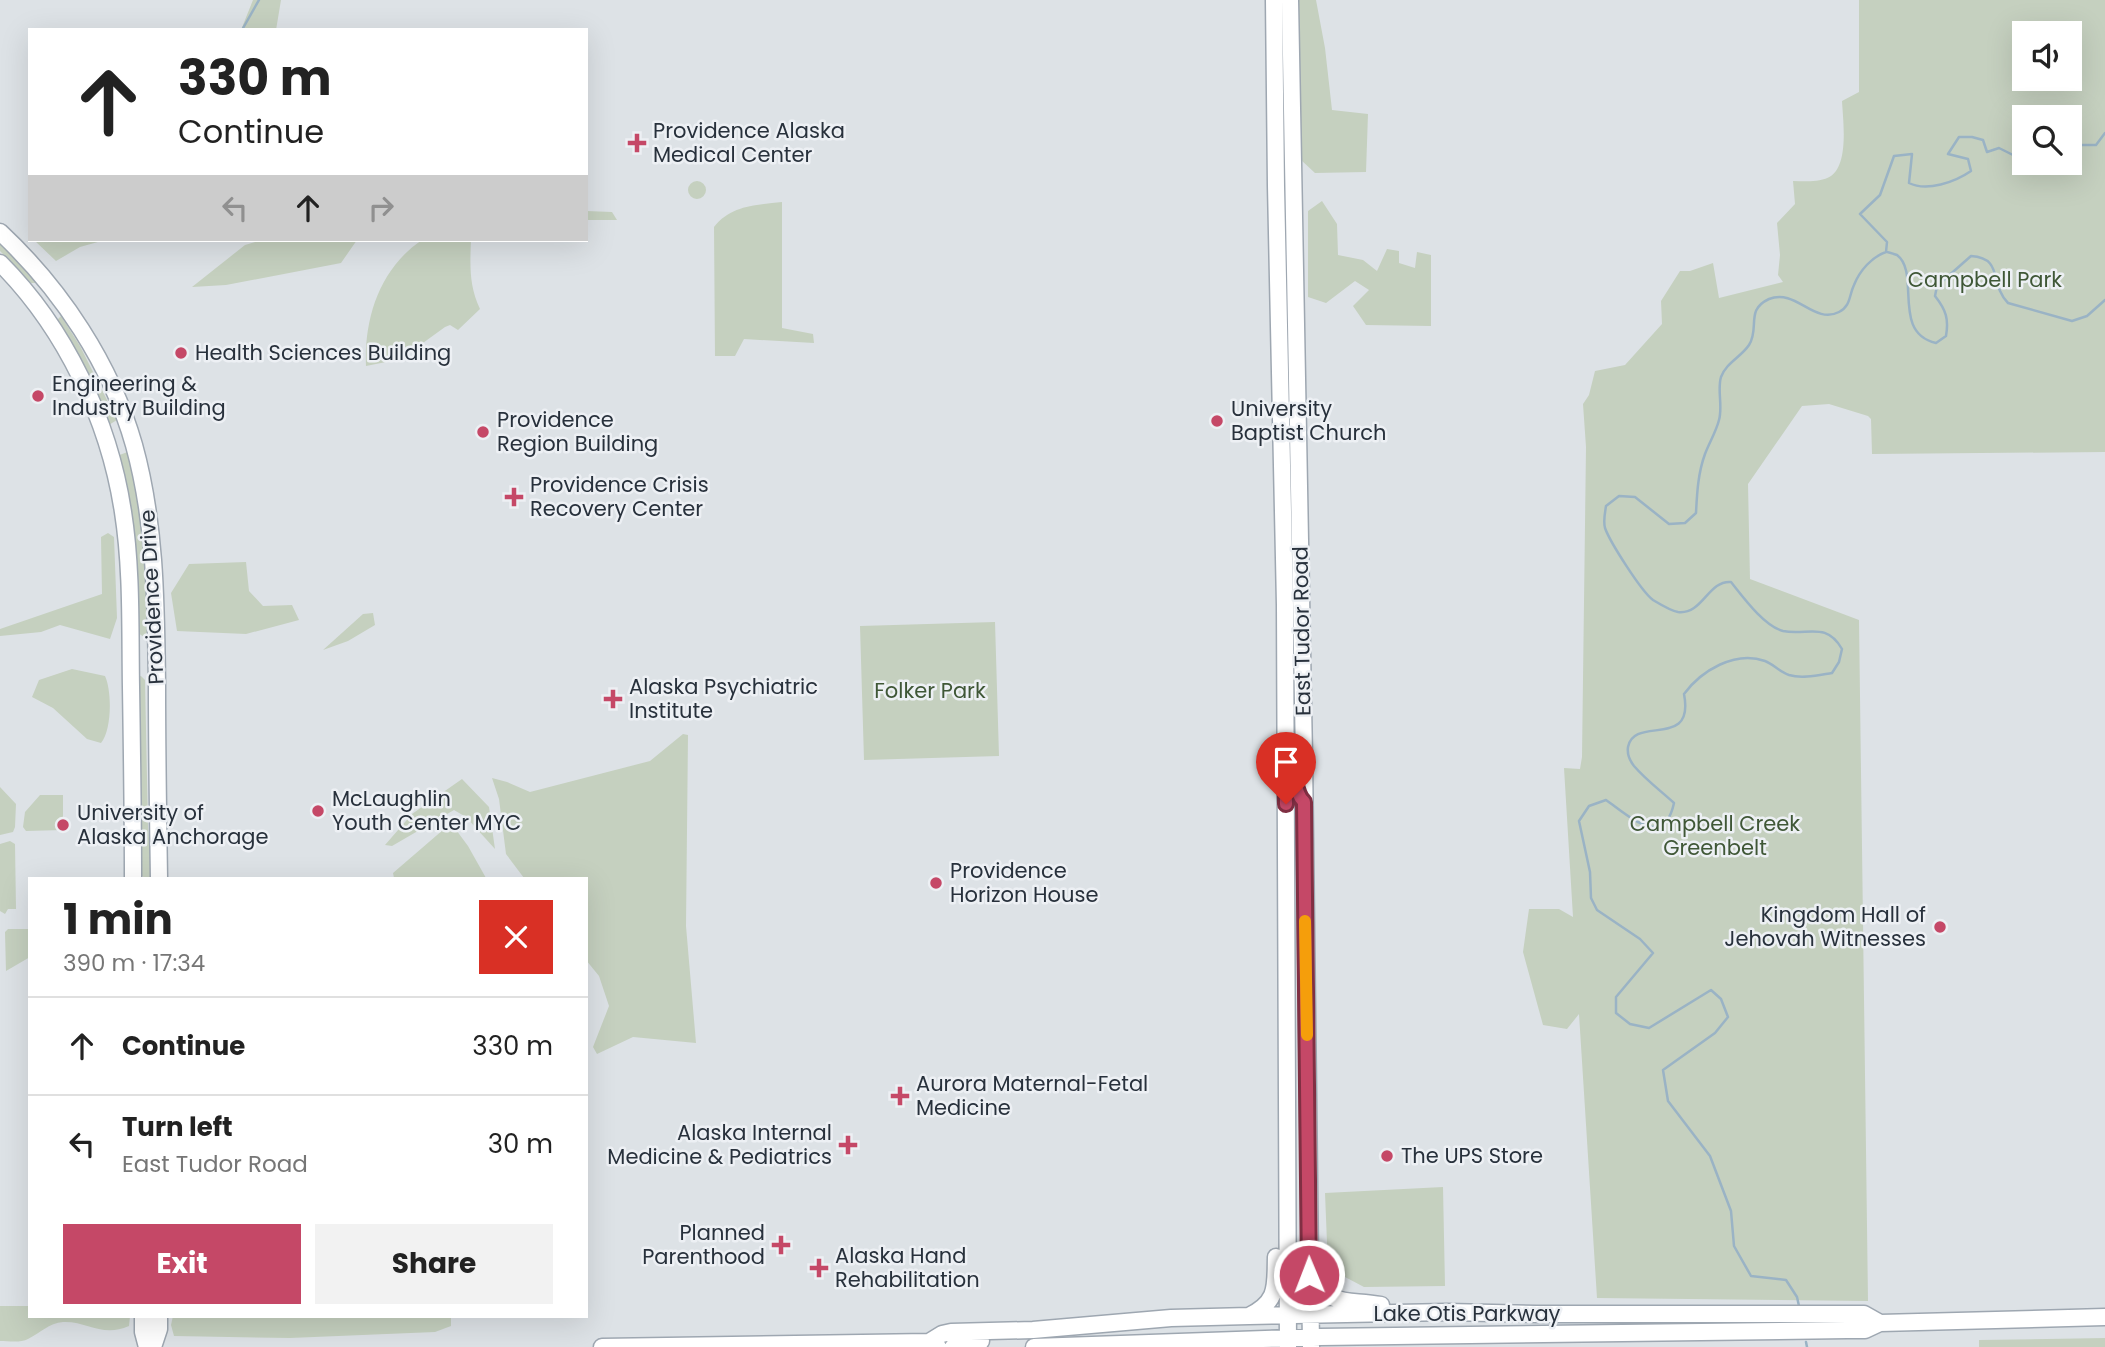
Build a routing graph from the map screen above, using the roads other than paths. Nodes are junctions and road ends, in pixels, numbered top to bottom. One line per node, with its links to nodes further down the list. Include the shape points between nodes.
1 (1274, 0): 5 (main road, East Tudor Road)
2 (1290, 0): 6 (main road, East Tudor Road)
3 (0, 232): 10 (main road, Providence Drive, via 44,278 80,328 120,404 140,469 151,533 156,615)
4 (0, 263): 9 (main road, Providence Drive, via 37,305 66,350 92,403 116,475 129,584)
5 (1285, 708): 6 (main road, via 1293,714 1295,751); 7 (main road, East Tudor Road)
6 (1304, 757): 8 (main road, East Tudor Road)
7 (1285, 758): 8 (main road, via 1294,770 1298,795); 11 (main road, East Tudor Road)
8 (1304, 802): 12 (main road, East Tudor Road)
9 (133, 877)
10 (159, 877)
11 (1286, 1206): 14 (main road, East Tudor Road); 16 (main road, via 1276,1246 1274,1293 1267,1304)
12 (1309, 1275): 13 (main road, via 1333,1299); 15 (main road, East Tudor Road)
13 (1411, 1313): 15 (main road, Lake Otis Parkway); 20 (main road, Lake Otis Parkway, via 1864,1314)
14 (1287, 1315): 15 (main road, Lake Otis Parkway); 16 (main road, Lake Otis Parkway); 26 (main road, East Tudor Road)
15 (1310, 1315): 25 (main road, East Tudor Road)
16 (1248, 1316): 21 (main road, Lake Otis Parkway)
17 (2105, 1317): 20 (main road, Lake Otis Parkway)
18 (143, 1318): 28 (main road)
19 (159, 1318): 29 (main road)
20 (1880, 1323): 23 (main road, Lake Otis Parkway, via 1865,1329 1820,1331)
21 (1082, 1326): 22 (main road, Lake Otis Parkway); 32 (main road, via 1065,1334 1038,1337)
22 (1015, 1330): 27 (main road, Lake Otis Parkway, via 951,1332 942,1334); 31 (main road, via 998,1340)
23 (1344, 1336): 25 (main road, Lake Otis Parkway); 35 (main road)
24 (1234, 1339): 26 (main road, Lake Otis Parkway); 33 (main road, Lake Otis Parkway); 34 (main road)
25 (1310, 1342): 26 (main road, Lake Otis Parkway)
26 (1287, 1343)
27 (934, 1344): 30 (main road, Lake Otis Parkway)
28 (147, 1347)
29 (153, 1347)
30 (602, 1347)
31 (953, 1347)
32 (1028, 1347)
33 (1034, 1347)
34 (1260, 1347)
35 (1328, 1347)

